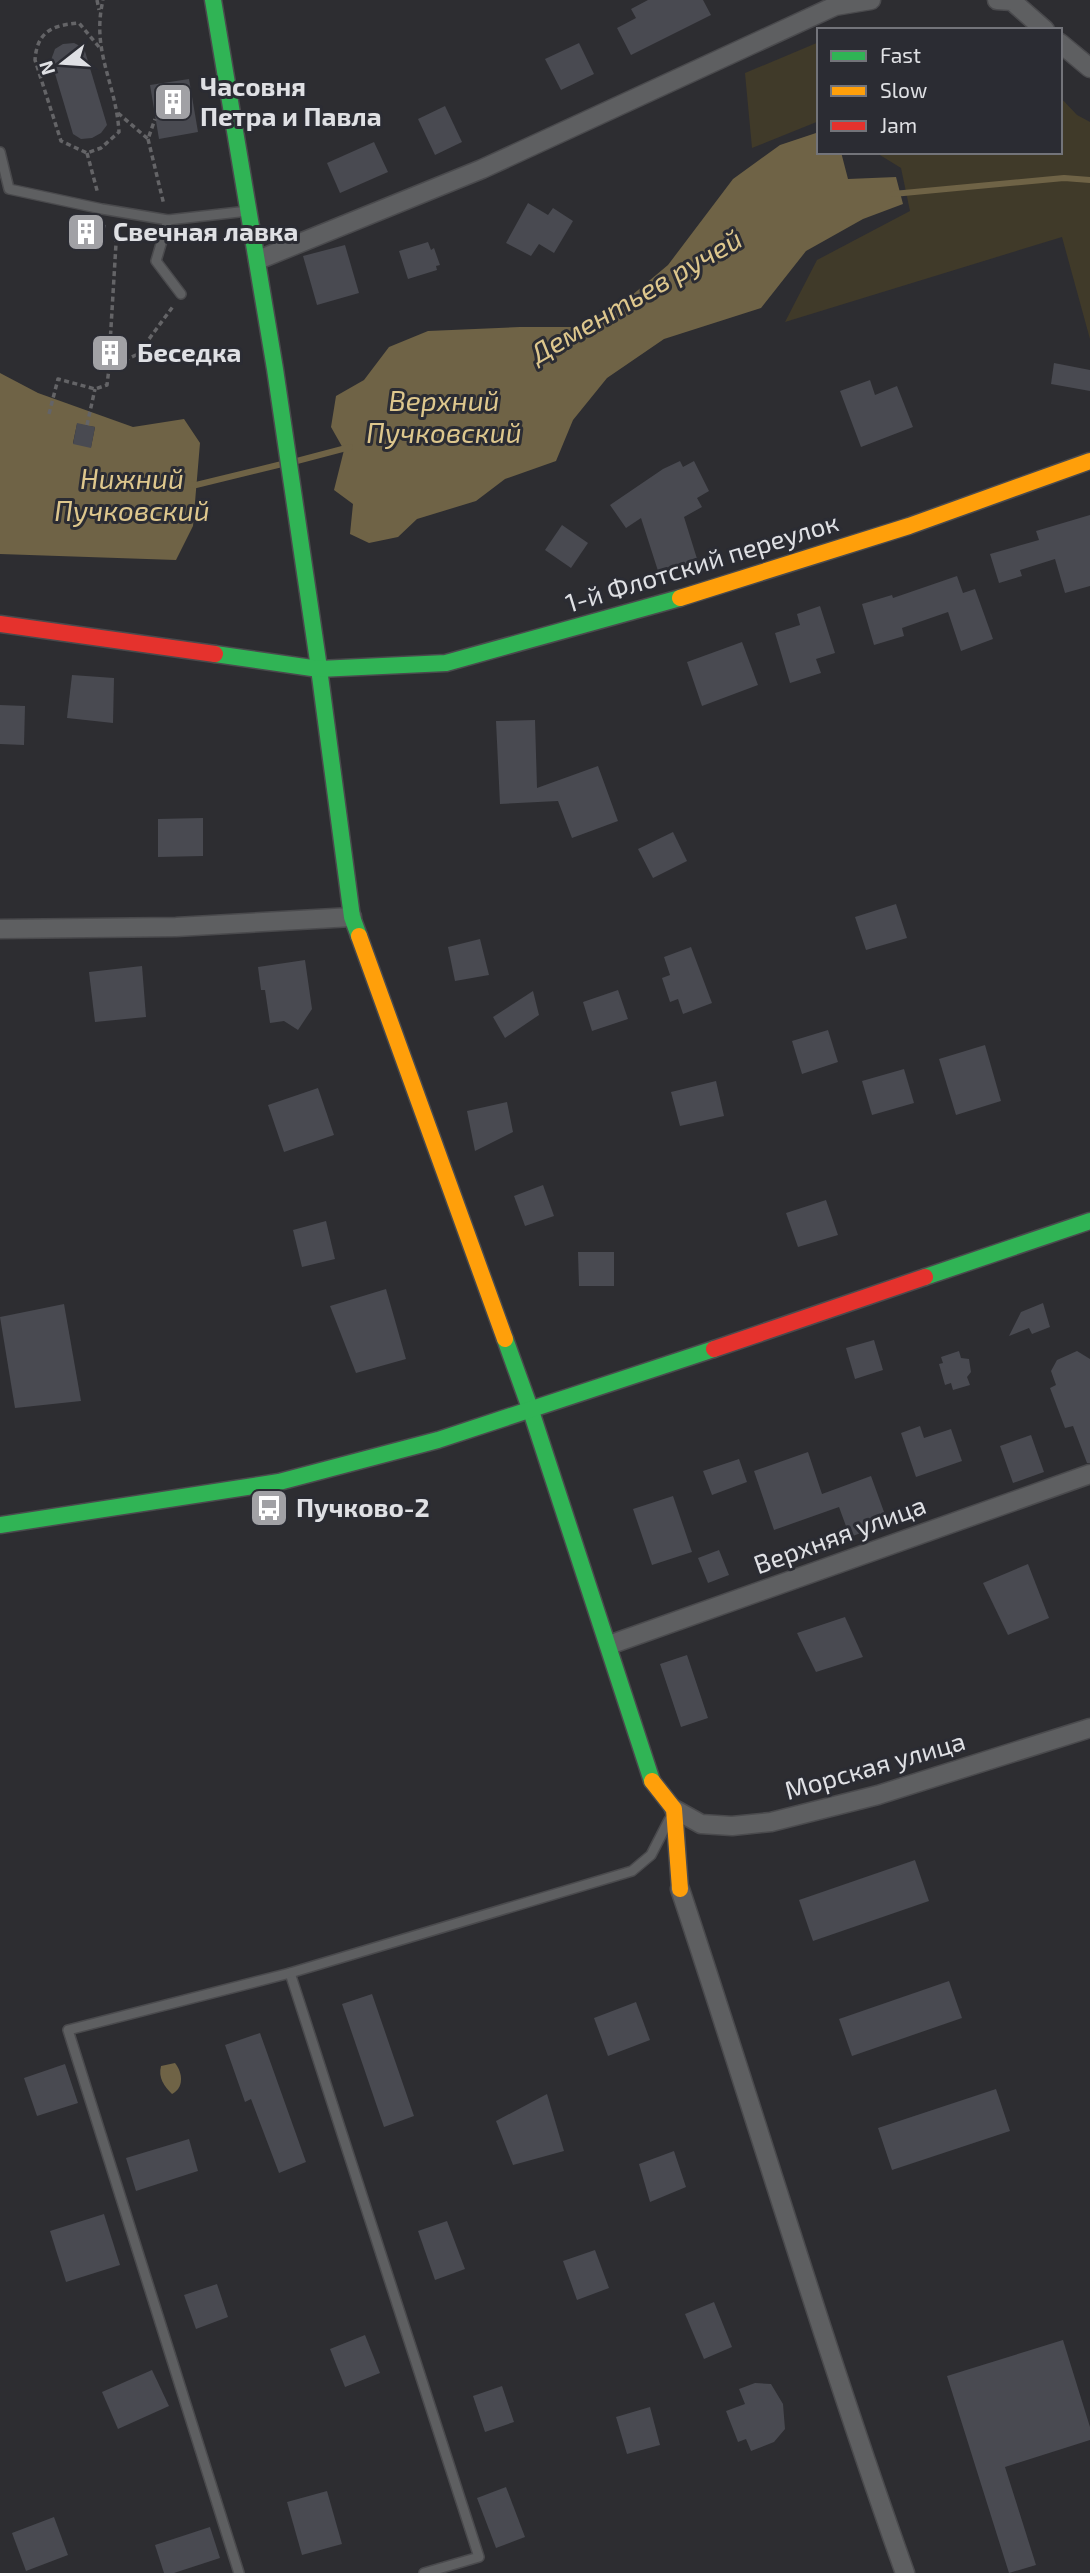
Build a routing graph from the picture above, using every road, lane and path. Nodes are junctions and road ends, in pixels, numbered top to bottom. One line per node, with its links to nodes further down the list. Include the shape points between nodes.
1 (97, 0): 6 (path)
2 (103, 0): 6 (path)
3 (213, 0): 17 (street)
4 (871, 0): 20 (street, via 835,6 482,169)
5 (997, 0): 7 (street, via 1012,2)
6 (100, 13): 9 (path)
7 (1043, 28)
8 (1062, 45): 10 (street)
9 (99, 47): 11 (path); 15 (path, via 79,23 47,30 36,46 35,60 61,141)
10 (1090, 68)
11 (118, 113): 13 (path); 15 (path, via 119,132 102,148)
12 (155, 119): 13 (path)
13 (148, 139): 19 (path)
14 (0, 152): 16 (lane, via 9,189)
15 (87, 152): 16 (path)
16 (102, 209): 18 (lane)
17 (249, 210): 19 (lane); 20 (street)
18 (118, 212): 19 (lane); 22 (path)
19 (168, 220): 21 (lane, via 156,261)
20 (258, 260): 30 (street)
21 (181, 294): 24 (path, via 138,354)
22 (110, 344)
23 (110, 360): 24 (path)
24 (109, 368): 25 (path, via 107,385)
25 (95, 390): 26 (path, via 58,380); 27 (path)
26 (49, 414)
27 (87, 425)
28 (1090, 461): 30 (street, 1-й Флотский переулок, via 767,571 446,663)
29 (0, 624): 30 (street, 1-й Флотский переулок)
30 (319, 669): 31 (street)
31 (352, 917): 32 (street, via 176,928); 34 (street)
32 (0, 929)
33 (1090, 1221): 34 (street)
34 (531, 1411): 36 (street, via 279,1482); 37 (street)
35 (1090, 1474): 37 (street, Верхняя улица)
36 (0, 1525)
37 (608, 1645): 39 (street, via 652,1782)
38 (1090, 1728): 39 (street, Морская улица, via 878,1795 771,1822 701,1824)
39 (674, 1809): 40 (street); 41 (lane, via 651,1855 632,1871)
40 (680, 1889): 44 (street)
41 (290, 1973): 42 (lane, via 68,2030); 43 (lane, via 479,2557)
42 (239, 2573)
43 (424, 2573)
44 (905, 2573)

